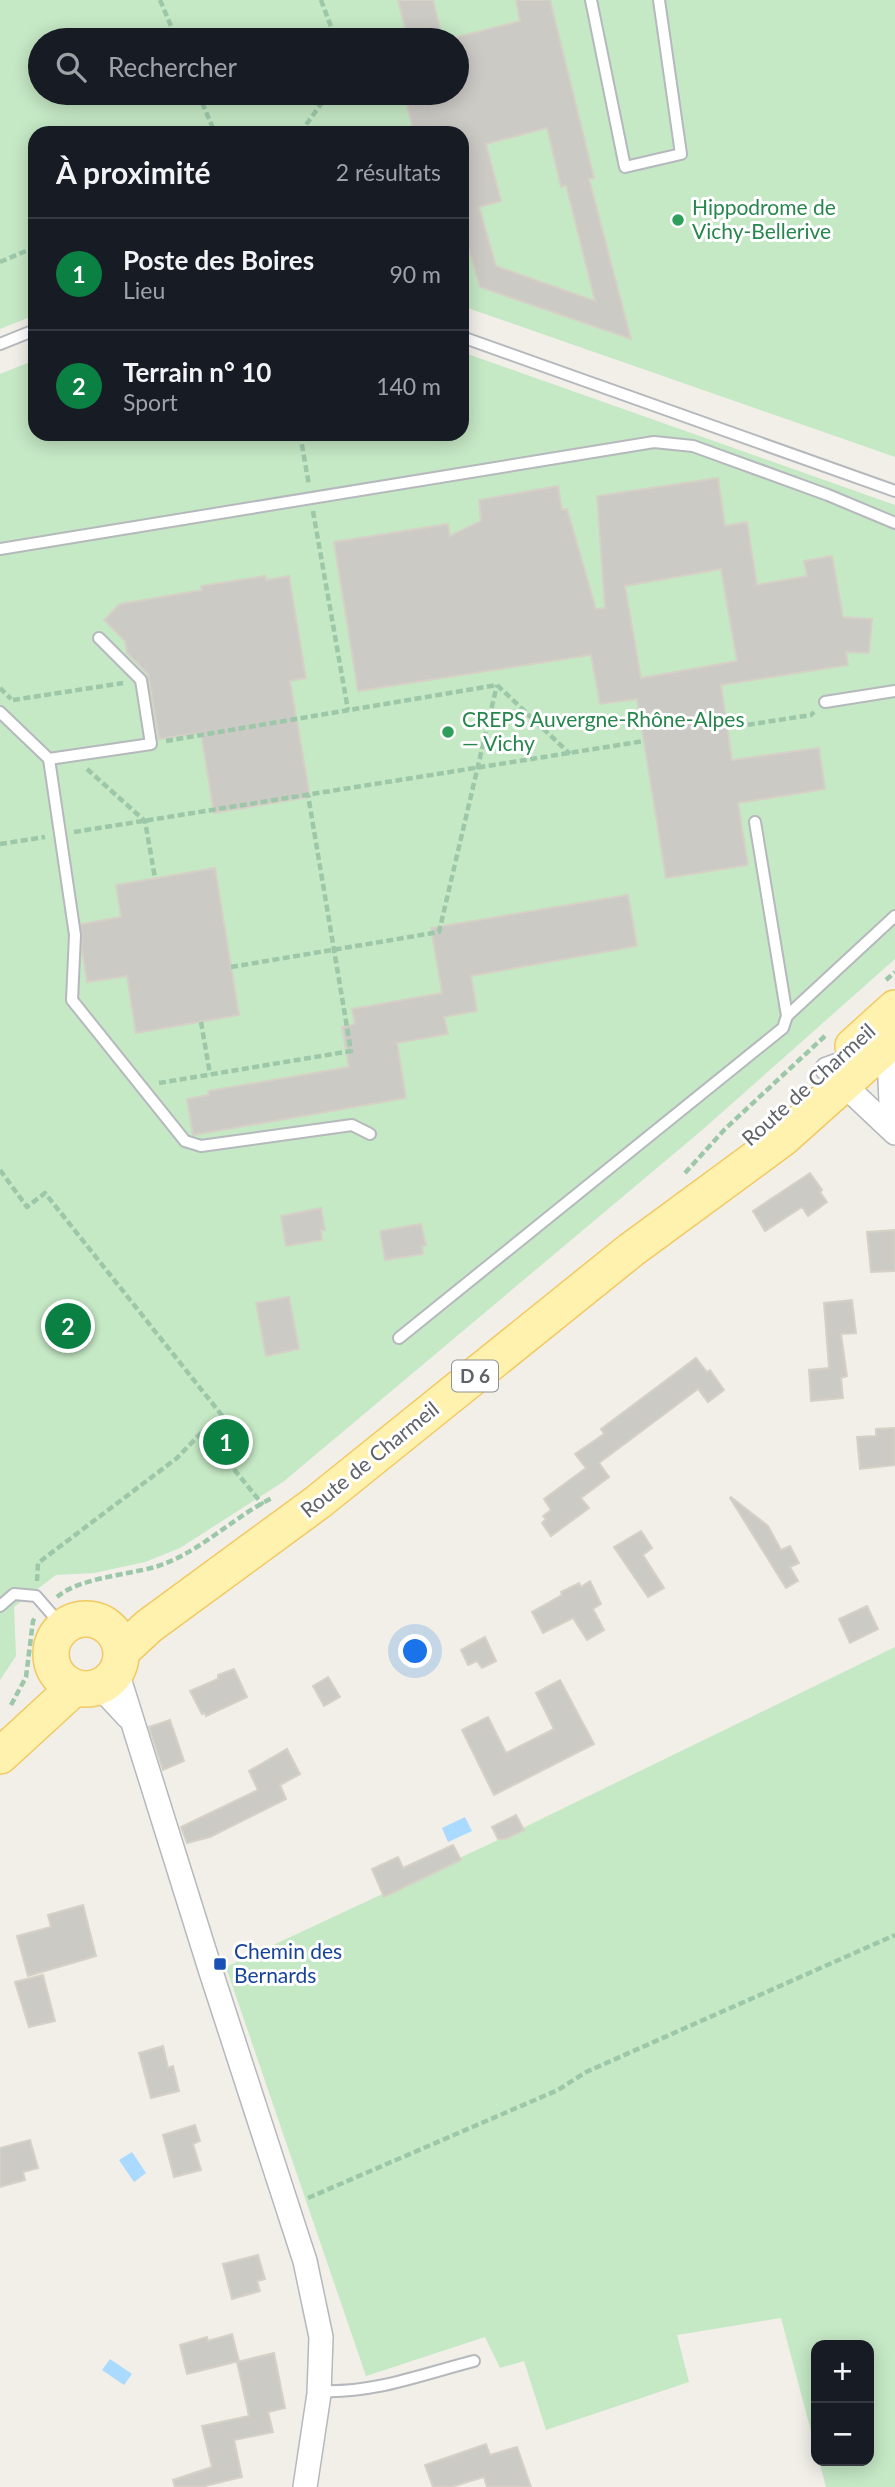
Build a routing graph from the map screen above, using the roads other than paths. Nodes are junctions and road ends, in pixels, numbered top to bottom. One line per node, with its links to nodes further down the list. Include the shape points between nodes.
1 (591, 0): 2 (lane, via 625,167 681,154)
2 (659, 0)
3 (28, 333): 5 (lane)
4 (469, 339): 6 (lane)
5 (0, 344)
6 (895, 491)
7 (895, 523): 8 (lane, via 693,446 654,442)
8 (0, 549)
9 (99, 638): 13 (lane, via 141,680 151,744)
10 (895, 691): 11 (lane)
11 (825, 702)
12 (0, 712): 13 (lane)
13 (48, 759): 20 (lane, via 75,935 72,1000 185,1141 201,1146 352,1125)
14 (755, 821): 17 (lane)
15 (895, 916): 17 (lane)
16 (890, 995): 18 (main road, Route de Charmeil / D 6)
17 (787, 1016): 21 (lane, via 783,1028)
18 (866, 1053): 19 (street); 19 (street, via 889,1056); 22 (main road, Route de Charmeil / D 6, via 782,1139 631,1250)
19 (893, 1130)
20 (370, 1135)
21 (399, 1338)
22 (204, 1588): 25 (main road, Route de Charmeil / D 6); 26 (main road, Route de Charmeil / D 6)
23 (0, 1606): 24 (lane, via 14,1594 36,1596)
24 (54, 1617): 25 (main road, Route de Charmeil); 26 (main road, via 50,1653)
25 (100, 1622): 26 (main road, via 116,1634)
26 (93, 1673): 27 (main road, Route de Charmeil / D 6, via 33,1698); 28 (main road, Route de Charmeil / D 6); 30 (street, via 137,1731 288,2207 321,2337)
27 (3, 1722)
28 (0, 1756)
29 (474, 2361): 30 (lane, via 366,2390)
30 (320, 2391): 31 (street)
31 (305, 2487)

